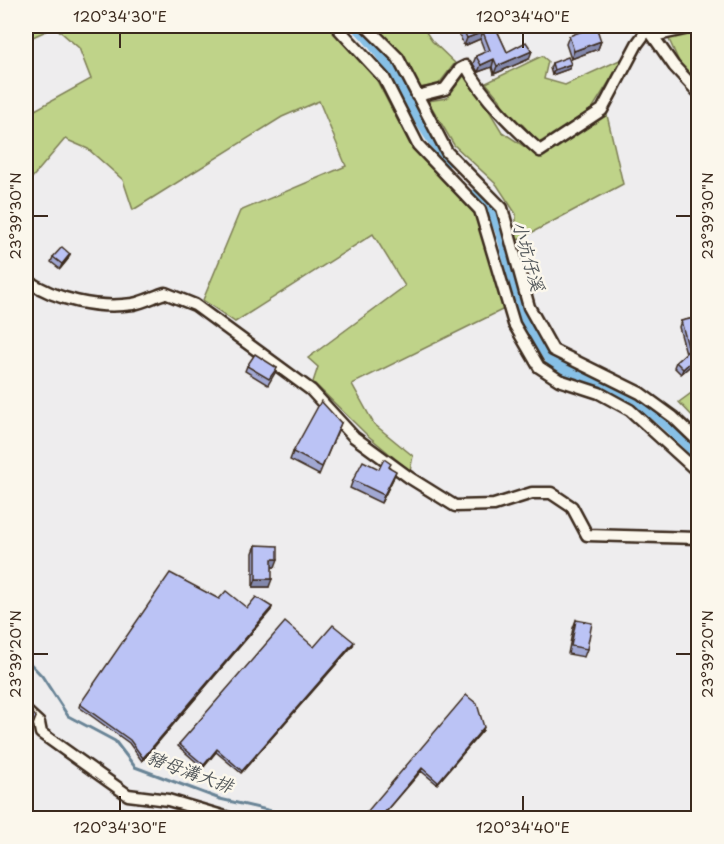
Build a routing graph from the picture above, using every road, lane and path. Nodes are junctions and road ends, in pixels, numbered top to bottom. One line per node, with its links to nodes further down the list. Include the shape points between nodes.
1 (336, 26): 9 (street, via 384,78 418,145 480,210 514,324 539,367 559,380 599,393 630,410)
2 (366, 26): 6 (street, via 398,58)
3 (699, 26): 4 (street)
4 (649, 30): 5 (street); 6 (street, via 637,44 602,110 540,151 504,119 466,66 445,89)
5 (699, 92)
6 (417, 96): 8 (street, via 447,152 502,208 529,307 553,350 640,393)
7 (26, 279): 10 (street, via 56,296 86,303 134,304 165,293 195,305 311,390 354,437 455,506 494,504 532,493 551,493 572,507 587,535)
8 (699, 441)
9 (699, 472)
10 (699, 538)
11 (26, 711): 12 (street, via 39,723 42,733 128,795 168,800)
12 (229, 819)

